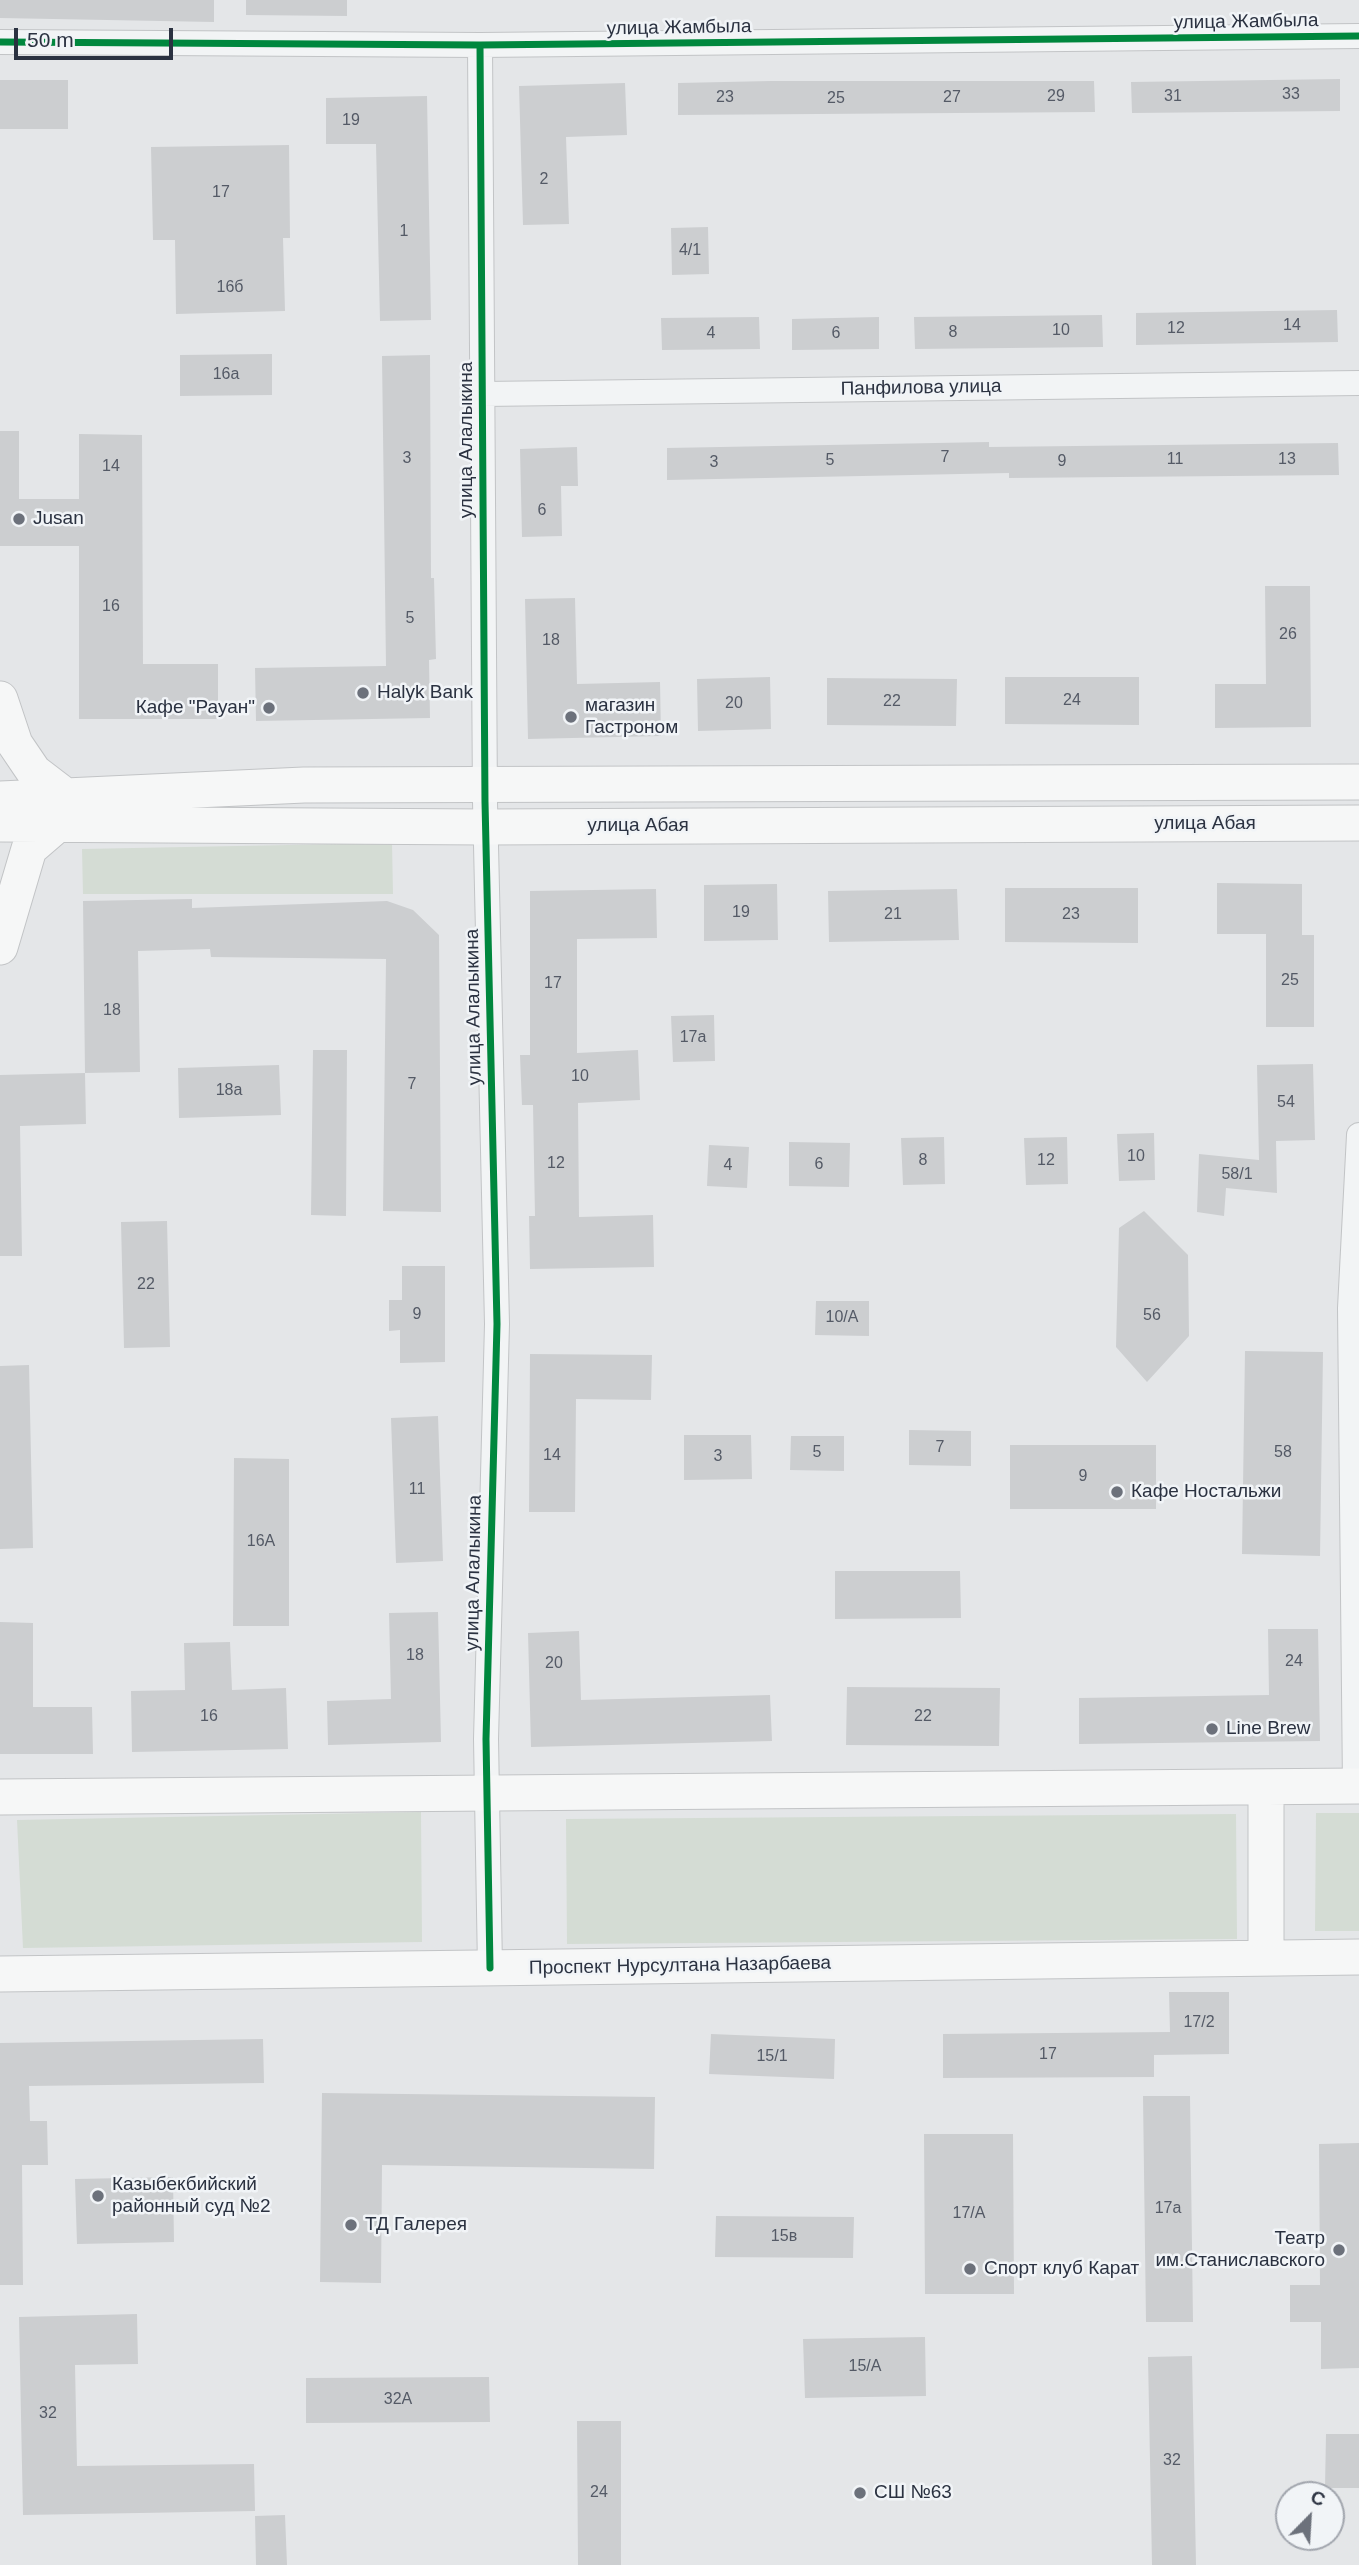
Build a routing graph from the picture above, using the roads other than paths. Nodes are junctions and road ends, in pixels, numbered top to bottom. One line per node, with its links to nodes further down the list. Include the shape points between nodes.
1 (1359, 36): 3 (street, улица Жамбыла)
2 (0, 42): 3 (street, улица Жамбыла)
3 (480, 46): 5 (street, улица Алалыкина)
4 (1359, 383): 5 (street, Панфилова улица)
5 (483, 394): 8 (street, улица Алалыкина)
6 (0, 699): 10 (main road, via 15,744)
7 (1359, 782): 8 (main road)
8 (485, 784): 10 (main road, via 304,785); 13 (street, улица Алалыкина)
9 (0, 799): 10 (main road)
10 (63, 811): 12 (main road); 13 (main road, улица Абая); 14 (main road, via 29,849)
11 (1359, 823): 13 (main road, улица Абая)
12 (0, 824)
13 (486, 827): 18 (street, улица Алалыкина, via 496,1311)
14 (0, 947)
15 (1359, 1135): 16 (street, via 1350,1308)
16 (1357, 1786): 17 (main road)
17 (1266, 1787): 18 (main road); 21 (main road)
18 (487, 1791): 19 (main road); 22 (street, улица Алалыкина)
19 (0, 1797)
20 (1359, 1957): 21 (main road, Проспект Нурсултана Назарбаева)
21 (1266, 1958): 22 (main road, Проспект Нурсултана Назарбаева)
22 (490, 1968): 23 (main road, Проспект Нурсултана Назарбаева)
23 (0, 1973)

